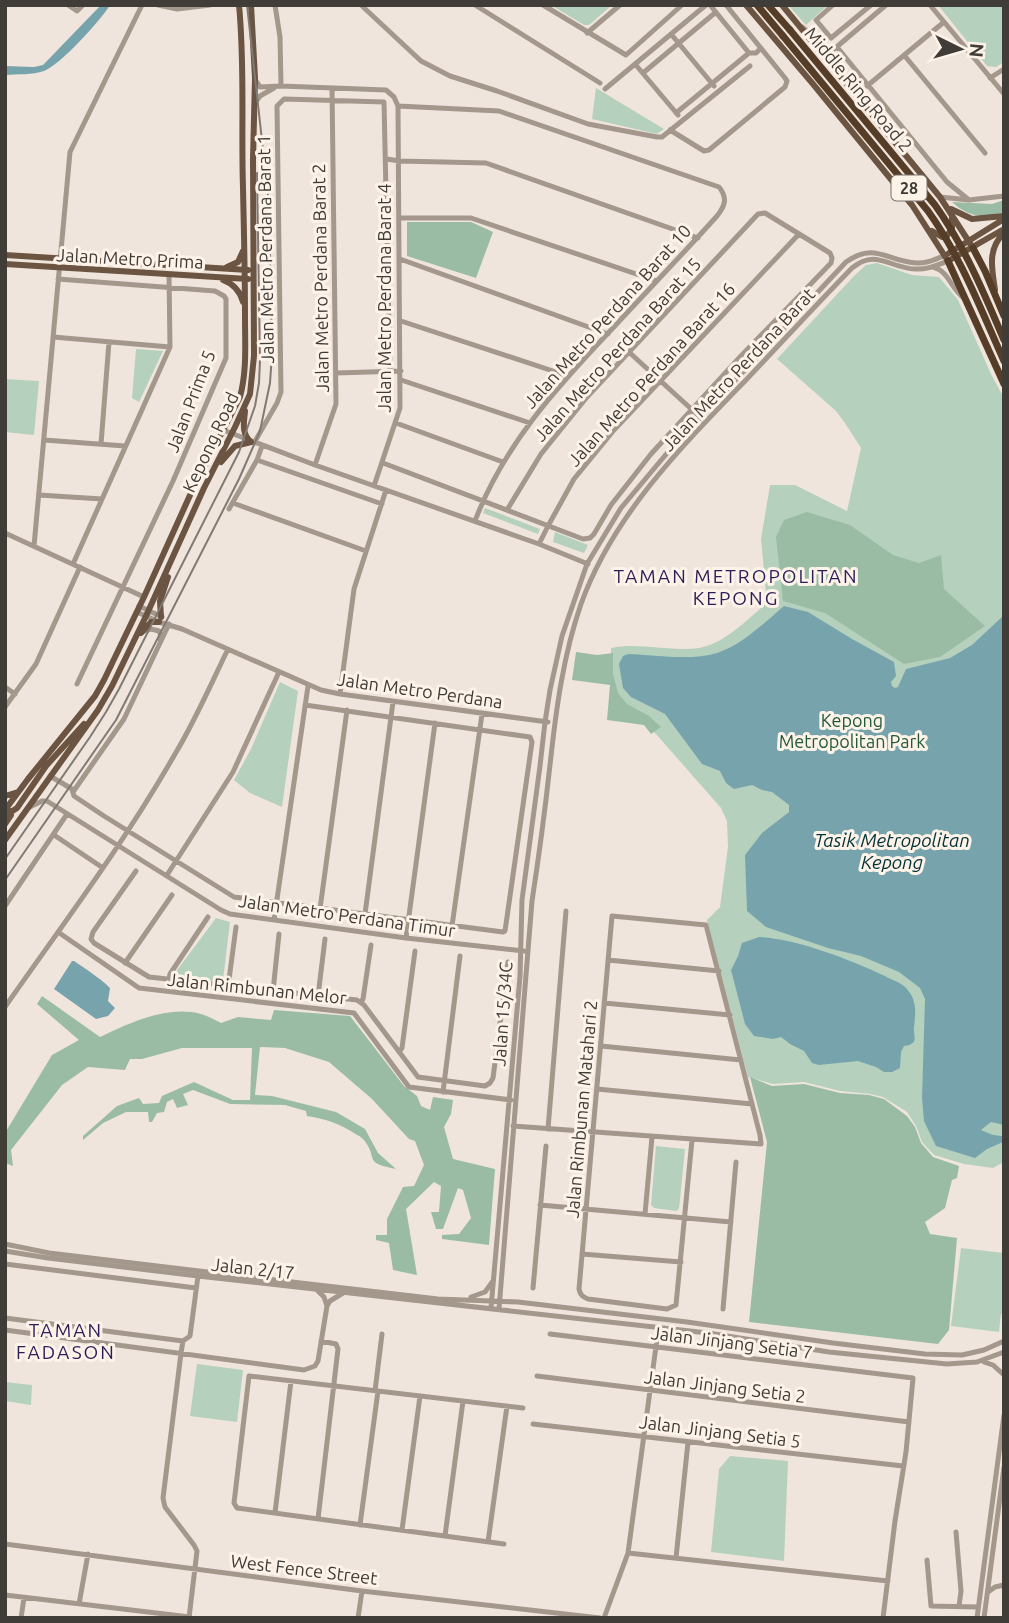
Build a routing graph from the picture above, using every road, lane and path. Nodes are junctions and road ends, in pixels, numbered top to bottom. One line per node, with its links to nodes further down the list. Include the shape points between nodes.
1 (68, 5): 2 (street, via 77,11)
2 (83, 5)
3 (142, 5): 74 (street, via 71,147)
4 (158, 5): 5 (street, via 177,9)
5 (210, 5)
6 (239, 5): 69 (main road, Kepong Road)
7 (275, 5): 42 (street)
8 (361, 5): 53 (street, via 421,61 450,76)
9 (475, 5): 40 (street)
10 (543, 5): 27 (street)
11 (620, 5): 27 (street)
12 (682, 5): 27 (street, via 626,55)
13 (708, 5): 24 (street); 28 (street)
14 (726, 5): 31 (street)
15 (746, 5): 65 (main road)
16 (757, 5): 103 (highway, Middle Ring Road 2 / 28, bridge, via 944,233)
17 (768, 5): 99 (highway, Middle Ring Road 2 / 28, bridge, via 935,205 974,271)
18 (782, 5): 26 (main road)
19 (833, 5): 22 (street, via 816,20 831,38)
20 (886, 5): 30 (street)
21 (930, 5): 25 (street)
22 (868, 6)
23 (252, 7): 38 (main road, Kepong Road)
24 (716, 12): 29 (street); 32 (street)
25 (943, 22): 33 (street); 39 (street)
26 (799, 26): 30 (street, via 825,49); 60 (main road)
27 (587, 33)
28 (671, 34): 29 (street); 34 (street)
29 (678, 43): 37 (street); 41 (street)
30 (837, 47): 43 (street)
31 (761, 48): 32 (street); 54 (street, via 787,81 785,87 709,150)
32 (749, 53): 41 (street)
33 (904, 55): 43 (street); 56 (street)
34 (635, 64): 37 (street); 45 (street)
35 (750, 66): 46 (street)
36 (1002, 72): 39 (street)
37 (643, 73): 51 (street)
38 (255, 78): 42 (street, via 260,87); 49 (main road, Kepong Road)
39 (990, 78): 47 (street)
40 (600, 83)
41 (712, 84): 46 (street); 51 (street)
42 (281, 86): 44 (street); 49 (street, via 263,93)
43 (867, 86): 61 (street, via 947,182)
44 (332, 88): 48 (street, Jalan Metro Perdana Barat 2); 50 (street, via 386,90)
45 (605, 89)
46 (718, 91): 52 (street)
47 (1004, 94)
48 (332, 100): 57 (street, Jalan Metro Perdana Barat 1, via 385,104); 106 (street, Jalan Metro Perdana Barat 2); 119 (street, Jalan Metro Perdana Barat 1, via 284,99 277,106 281,393)
49 (255, 105): 81 (main road, Kepong Road)
50 (398, 106): 55 (street, via 499,111); 58 (street, Jalan Metro Perdana Barat 4)
51 (676, 113): 52 (street)
52 (682, 120): 54 (street)
53 (588, 124): 54 (street, via 662,137); 55 (street)
54 (670, 130)
55 (581, 139): 68 (street, Jalan Metro Perdana Barat 10, via 719,187 725,206)
56 (985, 153)
57 (387, 159): 58 (street); 84 (street)
58 (398, 161): 63 (street, Jalan Metro Perdana Barat 4); 68 (street, via 486,163)
59 (1004, 196): 61 (street)
60 (940, 197): 61 (street); 62 (main road)
61 (969, 200)
62 (950, 211): 64 (main road, via 972,219); 65 (main road, via 952,228 947,236 937,235); 70 (main road)
63 (399, 218): 75 (street, Jalan Metro Perdana Barat 4); 89 (street, via 471,218)
64 (1004, 218): 70 (main road)
65 (926, 225): 73 (main road)
66 (1004, 231): 70 (main road); 93 (main road, via 994,246 992,261)
67 (799, 234): 102 (street, Jalan Metro Perdana Barat 15, via 765,212 758,214); 109 (street, Jalan Metro Perdana Barat 16); 112 (street, via 830,253 831,263)
68 (698, 237): 89 (street, Jalan Metro Perdana Barat 10)
69 (245, 244): 80 (main road, via 238,262); 81 (main road, Kepong Road)
70 (971, 244): 73 (main road); 82 (highway)
71 (5, 255): 74 (main road, Jalan Metro Prima)
72 (856, 255): 73 (street, via 877,253 917,263); 76 (street); 113 (street, Jalan Metro Perdana Barat)
73 (946, 258): 78 (street); 91 (highway)
74 (59, 259): 79 (street); 80 (main road, Jalan Metro Prima)
75 (400, 259): 85 (street, Jalan Metro Perdana Barat 4); 97 (street)
76 (859, 262): 78 (street, via 877,258 907,268); 145 (street, Jalan Metro Perdana Barat, via 666,466 625,519)
77 (5, 264): 79 (main road, Jalan Metro Prima)
78 (933, 267): 92 (street, via 943,270)
79 (59, 268): 83 (main road, Jalan Metro Prima); 87 (street)
80 (215, 268): 81 (main road, Jalan Metro Prima)
81 (249, 270): 88 (main road, Kepong Road)
82 (985, 271): 91 (highway, via 966,268); 93 (highway)
83 (169, 275): 86 (main road, Jalan Metro Prima); 90 (street)
84 (388, 276): 85 (street); 104 (street)
85 (400, 276): 96 (street, Jalan Metro Perdana Barat 4)
86 (215, 277): 88 (main road, Jalan Metro Prima); 94 (main road, via 239,291)
87 (58, 279): 90 (street, Jalan Prima 5); 98 (street)
88 (249, 279): 94 (main road, Kepong Road); 111 (main road, Kepong Road, via 254,356)
89 (657, 281): 97 (street, Jalan Metro Perdana Barat 10)
90 (170, 288): 101 (street); 146 (street, Jalan Prima 5, via 215,291 224,296 226,358)
91 (960, 288): 92 (highway)
92 (965, 299): 110 (highway)
93 (997, 301): 95 (highway)
94 (245, 307): 116 (main road, Kepong Road, via 243,386)
95 (1004, 316)
96 (401, 321): 105 (street, Jalan Metro Perdana Barat 4); 107 (street)
97 (608, 334): 107 (street, Jalan Metro Perdana Barat 10)
98 (53, 337): 100 (street); 118 (street)
99 (1004, 340)
100 (108, 342): 101 (street); 120 (street)
101 (170, 347): 121 (street)
102 (630, 352): 109 (street); 134 (street, Jalan Metro Perdana Barat 15, via 541,454)
103 (1004, 360)
104 (390, 371): 105 (street); 106 (street)
105 (401, 371): 108 (street, Jalan Metro Perdana Barat 4)
106 (336, 373): 126 (street, Jalan Metro Perdana Barat 2, via 336,404)
107 (568, 376): 115 (street, Jalan Metro Perdana Barat 10)
108 (401, 380): 114 (street, Jalan Metro Perdana Barat 4); 115 (street)
109 (661, 380): 112 (street); 136 (street, Jalan Metro Perdana Barat 16, via 574,479)
110 (1004, 384)
111 (247, 402): 117 (main road, Kepong Road); 119 (main road, via 243,429)
112 (692, 410): 113 (street); 136 (street, via 611,505 590,538)
113 (700, 417): 143 (street, Jalan Metro Perdana Barat, via 621,508)
114 (396, 423): 124 (street); 125 (street, Jalan Metro Perdana Barat 4)
115 (530, 423): 124 (street, Jalan Metro Perdana Barat 10)
116 (223, 430): 117 (street); 147 (main road, Kepong Road)
117 (232, 434): 119 (street); 127 (main road, Kepong Road)
118 (44, 440): 120 (street); 130 (street)
119 (252, 442): 122 (street); 127 (main road, via 235,446)
120 (101, 444): 121 (street)
121 (125, 446): 131 (street)
122 (262, 446): 123 (street); 126 (street)
123 (257, 460): 133 (street); 141 (street, via 231,506)
124 (503, 462): 132 (street, Jalan Metro Perdana Barat 10)
125 (383, 463): 128 (street, Jalan Metro Perdana Barat 4); 132 (street)
126 (315, 465): 128 (street)
127 (212, 472): 138 (main road, Kepong Road)
128 (374, 486): 129 (street)
129 (386, 490): 133 (street); 135 (street)
130 (39, 495): 131 (street); 140 (street)
131 (102, 499): 142 (street)
132 (483, 501): 134 (street); 135 (street, Jalan Metro Perdana Barat 10)
133 (382, 504): 141 (street)
134 (507, 510): 136 (street)
135 (475, 521): 139 (street)
136 (548, 526): 139 (street, Jalan Metro Perdana Barat 16)
137 (5, 533): 140 (street)
138 (182, 536): 149 (main road, Kepong Road); 150 (main road, via 160,601)
139 (540, 544): 143 (street)
140 (34, 546): 142 (street)
141 (366, 551): 161 (street, via 354,589)
142 (73, 564): 144 (street)
143 (587, 564): 145 (street); 169 (street, Jalan Metro Perdana Barat, via 560,642)
144 (80, 568): 146 (street); 160 (street, via 36,664)
145 (596, 568): 171 (street, Jalan Metro Perdana Barat, via 572,633)
146 (124, 588): 147 (street); 157 (street)
147 (144, 597): 148 (main road, Kepong Road)
148 (138, 609): 149 (street, Jalan Metro Perdana); 175 (main road, Kepong Road, via 95,696)
149 (147, 613): 150 (street, Jalan Metro Perdana); 154 (main road, Kepong Road)
150 (160, 620): 151 (street, Jalan Metro Perdana); 152 (main road, via 150,622)
151 (169, 624): 153 (street); 155 (street, Jalan Metro Perdana)
152 (142, 632): 153 (street, via 159,631); 154 (main road)
153 (159, 644): 176 (street, via 124,719)
154 (131, 646): 165 (main road, Kepong Road)
155 (228, 649): 156 (street, Jalan Metro Perdana); 183 (street, via 189,729)
156 (279, 672): 158 (street, Jalan Metro Perdana); 187 (street, via 233,772)
157 (78, 684)
158 (308, 686): 161 (street, Jalan Metro Perdana); 163 (street)
159 (5, 687): 160 (street)
160 (15, 694): 164 (street)
161 (340, 694): 162 (street, Jalan Metro Perdana)
162 (393, 702): 167 (street, Jalan Metro Perdana); 168 (street)
163 (305, 705): 166 (street); 192 (street)
164 (5, 707)
165 (98, 710): 173 (main road, Kepong Road); 180 (main road, via 56,755 17,808)
166 (347, 710): 168 (street); 194 (street)
167 (482, 714): 169 (street, Jalan Metro Perdana); 172 (street)
168 (391, 717): 170 (street); 196 (street)
169 (545, 722): 171 (street, Jalan Metro Perdana); 208 (street, Jalan 15/34C, via 522,901)
170 (435, 723): 172 (street); 199 (street)
171 (555, 723): 209 (street, Jalan 15/34C)
172 (479, 729): 200 (street); 200 (street, via 527,736 532,742 507,929)
173 (50, 776): 174 (main road, Kepong Road); 176 (street)
174 (46, 782): 178 (street, via 43,794); 179 (main road, Kepong Road)
175 (19, 791): 177 (main road); 180 (main road, Kepong Road)
176 (73, 792): 183 (street)
177 (5, 796)
178 (51, 804): 179 (street, via 42,801); 181 (street, Jalan Metro Perdana Timur)
179 (27, 808): 185 (main road, Kepong Road)
180 (7, 809): 182 (main road, via 11,815)
181 (67, 814): 184 (street); 186 (street, Jalan Metro Perdana Timur)
182 (5, 824)
183 (128, 831): 186 (street); 187 (street)
184 (54, 835): 188 (street); 193 (street)
185 (5, 840)
186 (119, 846): 188 (street); 190 (street, Jalan Metro Perdana Timur)
187 (176, 861): 190 (street); 192 (street, via 230,896)
188 (103, 868): 202 (street)
189 (136, 871): 212 (street, via 91,939)
190 (167, 875): 198 (street, Jalan Metro Perdana Timur, via 230,914)
191 (172, 895): 212 (street)
192 (277, 903): 194 (street); 198 (street)
193 (5, 906)
194 (320, 909): 196 (street)
195 (566, 911): 238 (street)
196 (365, 914): 199 (street)
197 (208, 918): 215 (street)
198 (274, 920): 204 (street, Jalan Metro Perdana Timur)
199 (408, 920): 200 (street); 204 (street)
200 (452, 926)
201 (236, 927): 218 (street)
202 (58, 932): 220 (street, Jalan Rimbunan Melor, via 139,988); 225 (street)
203 (279, 934): 219 (street)
204 (406, 938): 208 (street, Jalan Metro Perdana Timur)
205 (325, 939): 222 (street)
206 (371, 945): 223 (street)
207 (415, 951): 228 (street)
208 (521, 951): 209 (street, Jalan Metro Perdana Timur); 233 (street, Jalan 15/34C)
209 (528, 952): 234 (street, Jalan 15/34C)
210 (460, 956): 230 (street)
211 (608, 960): 214 (street); 214 (street, Jalan Rimbunan Matahari 2, via 612,916 706,925); 224 (street, Jalan Rimbunan Matahari 2)
212 (125, 962): 215 (street, via 149,976)
213 (508, 962): 230 (street, via 493,1078 485,1086)
214 (719, 971): 226 (street)
215 (169, 979): 216 (street)
216 (191, 982): 217 (street); 220 (street)
217 (202, 984): 218 (street); 221 (street)
218 (228, 987): 219 (street)
219 (273, 991): 222 (street)
220 (190, 994): 221 (street, Jalan Rimbunan Melor)
221 (201, 995): 232 (street, Jalan Rimbunan Melor, via 354,1013 409,1087)
222 (318, 996): 223 (street)
223 (361, 1002): 228 (street)
224 (604, 1003): 226 (street); 227 (street, Jalan Rimbunan Matahari 2)
225 (5, 1007)
226 (730, 1015): 229 (street)
227 (601, 1046): 229 (street); 231 (street, Jalan Rimbunan Matahari 2)
228 (399, 1052): 230 (street, via 418,1077)
229 (741, 1060): 235 (street)
230 (444, 1081): 232 (street)
231 (597, 1089): 235 (street); 239 (street, Jalan Rimbunan Matahari 2)
232 (443, 1092): 233 (street, Jalan Rimbunan Melor)
233 (509, 1100): 234 (street, Jalan Rimbunan Melor); 236 (street, Jalan 15/34C)
234 (517, 1101): 237 (street, Jalan 15/34C)
235 (752, 1104): 241 (street, via 762,1141 759,1145)
236 (507, 1125): 237 (street); 255 (street, Jalan 15/34C)
237 (514, 1126): 238 (street); 255 (street, Jalan 15/34C)
238 (548, 1129): 239 (street)
239 (593, 1133): 240 (street); 245 (street, Jalan Rimbunan Matahari 2)
240 (653, 1137): 241 (street); 246 (street)
241 (692, 1140): 247 (street)
242 (545, 1146): 244 (street)
243 (736, 1162): 248 (street)
244 (540, 1205): 245 (street); 257 (street)
245 (586, 1209): 246 (street); 251 (street, Jalan Rimbunan Matahari 2)
246 (645, 1214): 247 (street)
247 (685, 1218): 248 (street); 252 (street)
248 (731, 1222): 267 (street)
249 (5, 1244): 260 (street, Jalan 2/17, via 62,1255)
250 (5, 1251): 254 (street, Jalan 2/17)
251 (582, 1254): 252 (street); 252 (street, Jalan Rimbunan Matahari 2, via 580,1294 588,1299 667,1308 676,1305)
252 (681, 1262)
253 (5, 1264): 256 (street)
254 (198, 1276): 256 (street); 258 (street, Jalan 2/17)
255 (497, 1279): 260 (street, via 481,1295); 261 (street, Jalan 15/34C); 262 (street, Jalan 15/34C); 263 (street, via 504,1296)
256 (196, 1288): 275 (street, via 190,1336)
257 (533, 1288)
258 (316, 1289): 259 (street, Jalan 2/17); 264 (street)
259 (344, 1292): 264 (street); 265 (street, Jalan 2/17)
260 (459, 1299): 261 (street, Jalan 2/17)
261 (492, 1301): 262 (street, Jalan 2/17); 265 (street, Jalan 15/34C)
262 (499, 1301): 263 (street); 266 (street, Jalan 15/34C)
263 (518, 1302): 277 (street, via 925,1353 962,1355)
264 (327, 1306): 276 (street)
265 (491, 1308): 266 (street, Jalan 2/17)
266 (499, 1309): 269 (street)
267 (723, 1309)
268 (5, 1318): 275 (street)
269 (651, 1327): 270 (street); 274 (street)
270 (666, 1328): 274 (street); 281 (street, via 829,1352 954,1365)
271 (5, 1330): 280 (street)
272 (382, 1335): 286 (street)
273 (550, 1335): 278 (street, Jalan Jinjang Setia 7)
274 (657, 1339): 278 (street)
275 (183, 1341): 280 (street)
276 (321, 1341): 280 (street, via 318,1361 304,1370); 285 (street, via 336,1344 338,1349)
277 (1004, 1342)
278 (655, 1347): 287 (street); 293 (street, Jalan Jinjang Setia 7, via 911,1377)
279 (1004, 1352): 281 (street)
280 (181, 1353): 312 (street, via 163,1498 197,1551)
281 (981, 1361): 282 (street)
282 (1004, 1375)
283 (537, 1376): 287 (street, Jalan Jinjang Setia 2)
284 (291, 1381): 285 (street); 299 (street); 299 (street, via 249,1376 234,1503 237,1508)
285 (334, 1386): 286 (street); 300 (street)
286 (376, 1391): 288 (street); 301 (street)
287 (650, 1391): 293 (street, Jalan Jinjang Setia 2); 295 (street)
288 (420, 1396): 289 (street); 302 (street)
289 (463, 1401): 290 (street); 304 (street)
290 (507, 1406): 291 (street); 305 (street)
291 (523, 1408)
292 (1004, 1415): 321 (street)
293 (909, 1422): 297 (street)
294 (533, 1424): 295 (street, Jalan Jinjang Setia 5)
295 (644, 1437): 296 (street, Jalan Jinjang Setia 5); 308 (street)
296 (688, 1442): 297 (street, Jalan Jinjang Setia 5); 310 (street)
297 (903, 1466): 313 (street)
298 (1004, 1467): 316 (street)
299 (275, 1513): 300 (street)
300 (317, 1519): 301 (street)
301 (360, 1525): 302 (street)
302 (402, 1530): 304 (street)
303 (956, 1532): 320 (street)
304 (445, 1536): 305 (street)
305 (488, 1542): 307 (street)
306 (5, 1544): 309 (street, West Fence Street)
307 (504, 1544)
308 (628, 1553): 310 (street); 329 (street)
309 (88, 1554): 312 (street, West Fence Street); 319 (street)
310 (676, 1558): 313 (street)
311 (927, 1560): 320 (street, via 931,1606)
312 (195, 1570): 315 (street, West Fence Street); 326 (street)
313 (888, 1581): 330 (street)
314 (1004, 1585): 316 (street)
315 (362, 1591): 322 (street, West Fence Street); 327 (street)
316 (987, 1594): 332 (street)
317 (5, 1595): 318 (street)
318 (24, 1598): 319 (street); 325 (street)
319 (79, 1604): 323 (street)
320 (959, 1606): 321 (street)
321 (978, 1607): 331 (street)
322 (527, 1609): 324 (street, West Fence Street); 328 (street)
323 (139, 1614): 326 (street)
324 (579, 1616): 329 (street, West Fence Street)
325 (21, 1618)
326 (190, 1618)
327 (358, 1618)
328 (526, 1618)
329 (602, 1618)
330 (883, 1618)
331 (977, 1618)
332 (984, 1618)

